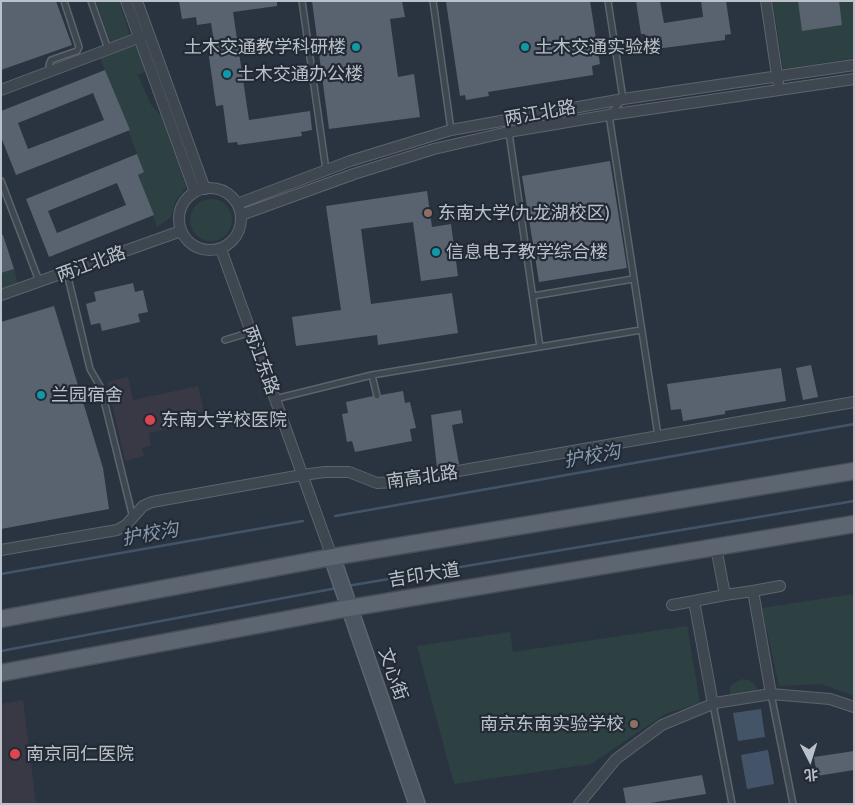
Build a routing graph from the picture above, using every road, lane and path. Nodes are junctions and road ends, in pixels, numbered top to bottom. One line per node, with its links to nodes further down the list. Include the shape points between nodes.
1 (64, 1): 12 (lane, via 79,47 77,51 50,62)
2 (91, 1): 10 (lane)
3 (126, 1): 9 (street)
4 (137, 1): 9 (street)
5 (302, 1): 23 (lane)
6 (433, 1): 20 (lane)
7 (608, 1): 17 (lane)
8 (766, 1): 13 (street)
9 (144, 35): 10 (street); 26 (street)
10 (108, 49): 12 (street)
11 (854, 65): 13 (street, 两江北路)
12 (51, 71): 15 (street)
13 (777, 76): 16 (street); 17 (street, 两江北路)
14 (854, 79): 16 (street, 两江北路)
15 (1, 90)
16 (779, 90): 18 (street, 两江北路)
17 (623, 99): 18 (lane); 19 (street, 两江北路)
18 (609, 114): 21 (street, 两江北路); 32 (lane)
19 (507, 119): 20 (street, 两江北路); 21 (lane)
20 (452, 130): 22 (street, 两江北路)
21 (508, 132): 24 (street, 两江北路, via 434,149); 35 (lane)
22 (350, 161): 23 (street, 两江北路); 24 (lane)
23 (326, 170): 27 (street, 两江北路)
24 (354, 174): 28 (street, 两江北路)
25 (1, 181): 33 (lane)
26 (200, 191): 27 (street, via 219,189); 29 (street, via 184,202 180,211)
27 (237, 204): 28 (street)
28 (241, 215): 30 (street, via 240,230 234,240)
29 (181, 231): 30 (street, via 195,247 205,250); 31 (street, 两江北路)
30 (221, 248): 37 (street, 两江东路)
31 (67, 273): 33 (street, 两江北路); 47 (lane, via 90,369 101,388)
32 (633, 279): 35 (lane); 36 (lane)
33 (40, 282): 34 (street, 两江北路)
34 (1, 295)
35 (533, 296): 39 (lane)
36 (641, 330): 39 (lane); 44 (lane)
37 (251, 332): 38 (lane); 42 (street, 两江东路)
38 (225, 340)
39 (540, 347): 40 (lane)
40 (372, 375): 41 (lane); 42 (lane)
41 (377, 396)
42 (276, 399): 46 (street, 两江东路)
43 (854, 402): 44 (street, 南高北路)
44 (658, 436): 46 (street, 南高北路, via 395,482 377,483 349,472)
45 (854, 470): 51 (main road, 吉印大道)
46 (302, 475): 47 (street, 南高北路, via 152,502 143,506); 51 (street, 两江东路)
47 (133, 518): 50 (street, 南高北路, via 117,530)
48 (854, 524): 49 (main road, 吉印大道)
49 (716, 547): 54 (main road, 吉印大道); 55 (street)
50 (1, 550)
51 (332, 557): 54 (street, 文心街); 58 (main road, 吉印大道)
52 (780, 586): 53 (street)
53 (753, 591): 55 (street); 60 (street)
54 (345, 594): 59 (main road, 吉印大道); 63 (street, 文心街)
55 (725, 595): 56 (street)
56 (694, 601): 57 (street); 61 (street)
57 (672, 605)
58 (1, 619)
59 (1, 673)
60 (771, 694): 61 (street); 62 (street, via 830,699); 66 (lane)
61 (712, 704): 64 (street, via 662,725 616,759); 65 (lane)
62 (854, 707)
63 (417, 804)
64 (579, 804)
65 (732, 804)
66 (793, 804)

